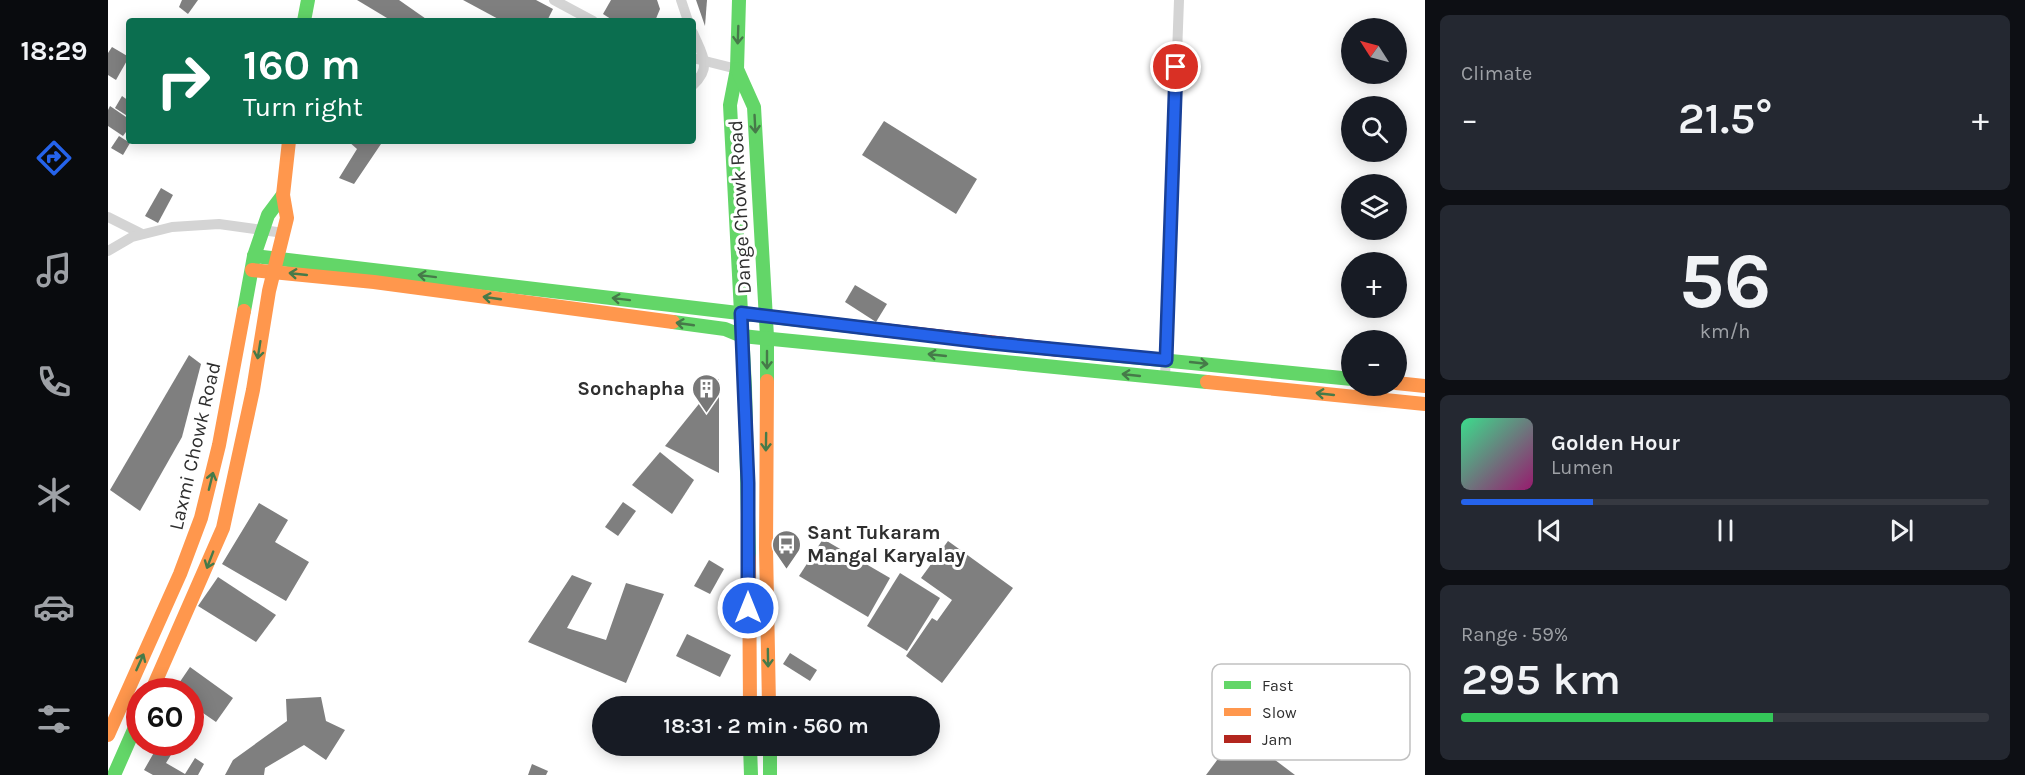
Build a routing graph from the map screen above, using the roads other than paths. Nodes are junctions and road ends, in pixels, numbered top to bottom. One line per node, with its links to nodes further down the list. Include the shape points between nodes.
1 (307, 0): 6 (main road)
2 (554, 0): 7 (street)
3 (681, 0): 8 (street)
4 (739, 0): 12 (main road, Dange Chowk Road, one-way to 12)
5 (1179, 0): 29 (street)
6 (304, 18)
7 (587, 18)
8 (687, 18)
9 (696, 40): 11 (street)
10 (696, 59): 11 (street)
11 (706, 62): 12 (street); 13 (street)
12 (737, 69): 23 (main road, Dange Chowk Road, via 730,105); 24 (main road, Dange Chowk Road, one-way to 24, via 754,107)
13 (696, 82)
14 (289, 144): 15 (main road)
15 (284, 195): 17 (main road, Laxmi Chowk Road); 18 (main road)
16 (108, 217): 19 (street)
17 (261, 230): 18 (street); 19 (street, via 219,224 172,227); 21 (main road, Laxmi Chowk Road)
18 (284, 232): 22 (main road)
19 (142, 234): 20 (street)
20 (108, 251)
21 (253, 263): 22 (main road); 38 (main road, Laxmi Chowk Road, one-way to 21, via 201,518 219,445)
22 (274, 265): 23 (main road, one-way to 22); 25 (main road, one-way to 22, via 725,329); 35 (main road, one-way to 35, via 253,390 223,528)
23 (741, 313): 24 (main road); 25 (main road, Dange Chowk Road)
24 (765, 316): 26 (main road, Dange Chowk Road); 27 (main road)
25 (742, 336): 26 (main road); 36 (main road, Dange Chowk Road)
26 (767, 337): 28 (main road, one-way to 26); 37 (main road, Dange Chowk Road, one-way to 37, via 765,548)
27 (991, 343): 28 (main road); 29 (main road)
28 (989, 360): 30 (main road, one-way to 28)
29 (1166, 360): 30 (street); 31 (main road, one-way to 31)
30 (1165, 378): 34 (main road, one-way to 30)
31 (1341, 378)
32 (1407, 384): 33 (main road)
33 (1425, 386)
34 (1425, 404)
35 (157, 678)
36 (750, 696)
37 (769, 696)
38 (108, 735)
39 (126, 748): 42 (main road)
40 (750, 756): 43 (main road)
41 (770, 756): 44 (main road)
42 (114, 775)
43 (751, 775)
44 (770, 775)

